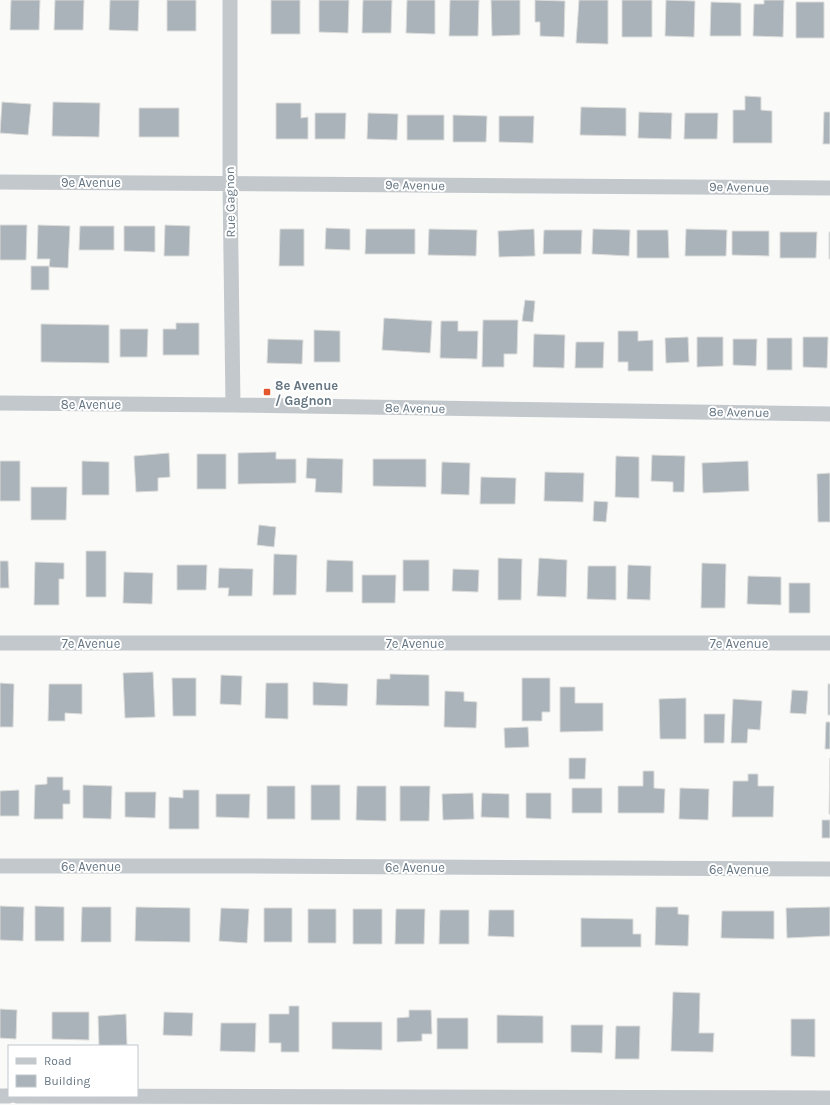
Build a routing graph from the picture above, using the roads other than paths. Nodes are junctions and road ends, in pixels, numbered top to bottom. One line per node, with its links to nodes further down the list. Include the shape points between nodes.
1 (230, 0): 3 (street, Rue Gagnon)
2 (0, 182): 3 (street, 9e Avenue)
3 (230, 183): 4 (street, 9e Avenue); 6 (street, Rue Gagnon)
4 (830, 188)
5 (0, 403): 6 (street, 8e Avenue)
6 (233, 405): 7 (street, 8e Avenue)
7 (830, 414)
8 (0, 643): 9 (street, 7e Avenue)
9 (830, 643)
10 (0, 866): 11 (street, 6e Avenue)
11 (830, 869)
12 (60, 1097): 14 (street)
13 (830, 1098): 14 (street)
14 (230, 1101)

